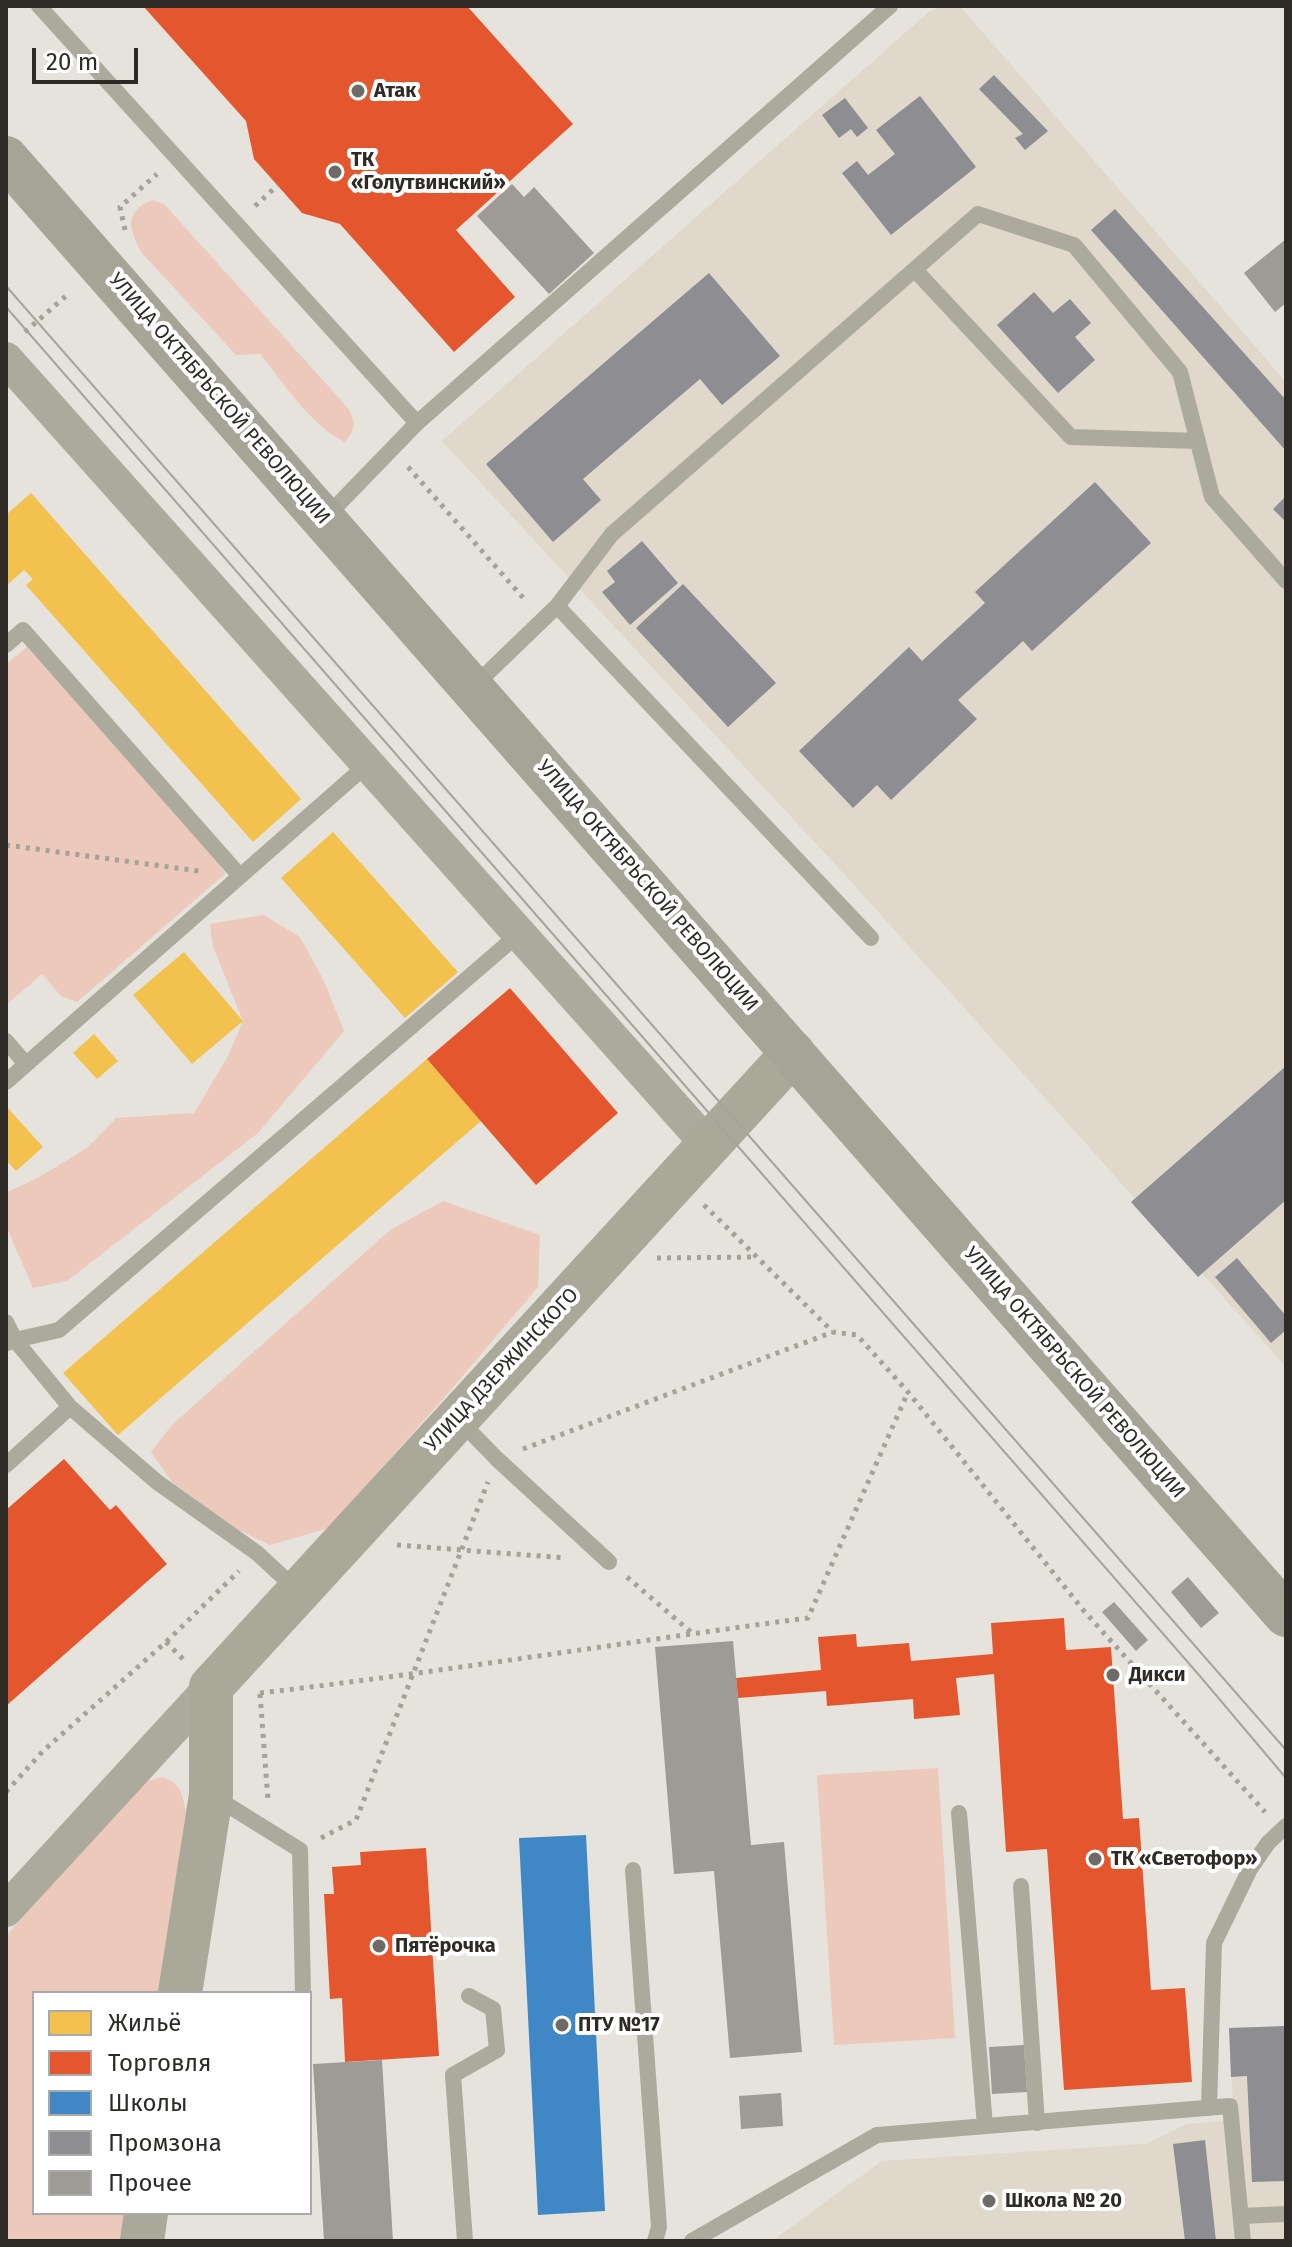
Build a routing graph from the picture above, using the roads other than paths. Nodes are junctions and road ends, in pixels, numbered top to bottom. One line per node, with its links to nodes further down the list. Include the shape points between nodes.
1 (39, 6): 6 (lane)
2 (890, 6): 6 (lane)
3 (6, 158): 8 (main road, УЛИЦА ОКТЯБРЬСКОЙ РЕВОЛЮЦИИ)
4 (915, 270): 7 (lane, via 1071,437); 7 (lane, via 978,214 1074,245 1180,372); 10 (lane, via 612,534)
5 (11, 349): 13 (street)
6 (417, 423): 8 (lane)
7 (1198, 441): 9 (lane, via 1212,497)
8 (325, 519): 12 (main road, УЛИЦА ОКТЯБРЬСКОЙ РЕВОЛЮЦИИ)
9 (1286, 581)
10 (557, 606): 12 (lane); 16 (lane)
11 (6, 645): 14 (lane, via 23,630)
12 (473, 687): 18 (main road, УЛИЦА ОКТЯБРЬСКОЙ РЕВОЛЮЦИИ)
13 (369, 763): 14 (lane); 15 (street)
14 (240, 876): 19 (lane)
15 (520, 933): 21 (street); 23 (lane, via 59,1330)
16 (871, 938)
17 (6, 1041): 19 (lane)
18 (793, 1053): 21 (street, УЛИЦА ДЗЕРЖИНСКОГО); 29 (main road, УЛИЦА ОКТЯБРЬСКОЙ РЕВОЛЮЦИИ)
19 (26, 1064): 20 (lane)
20 (6, 1082)
21 (708, 1145): 25 (street, УЛИЦА ДЗЕРЖИНСКОГО)
22 (6, 1322): 23 (lane)
23 (10, 1342): 24 (lane)
24 (70, 1407): 26 (lane); 28 (lane, via 157,1482 257,1553)
25 (457, 1418): 27 (lane); 28 (street, УЛИЦА ДЗЕРЖИНСКОГО)
26 (6, 1465)
27 (609, 1562)
28 (299, 1593): 30 (street, УЛИЦА ДЗЕРЖИНСКОГО)
29 (1286, 1615)
30 (211, 1687): 31 (street); 36 (street, УЛИЦА ДЗЕРЖИНСКОГО)
31 (211, 1795): 37 (street); 38 (lane, via 300,1850)
32 (959, 1813): 42 (lane)
33 (1284, 1828): 40 (lane, via 1250,1869 1214,1943)
34 (633, 1870): 48 (lane, via 659,2227)
35 (1021, 1886): 41 (lane)
36 (6, 1910)
37 (180, 1991)
38 (303, 1991)
39 (469, 1996): 47 (lane, via 493,2009 497,2050 453,2075)
40 (1209, 2108): 41 (lane); 45 (lane, via 1230,2106)
41 (1037, 2123): 42 (lane)
42 (985, 2126): 49 (lane, via 877,2135)
43 (1286, 2214): 45 (lane)
44 (146, 2215): 46 (street)
45 (1242, 2216): 50 (lane)
46 (142, 2241)
47 (465, 2241)
48 (655, 2241)
49 (692, 2241)
50 (1243, 2241)

